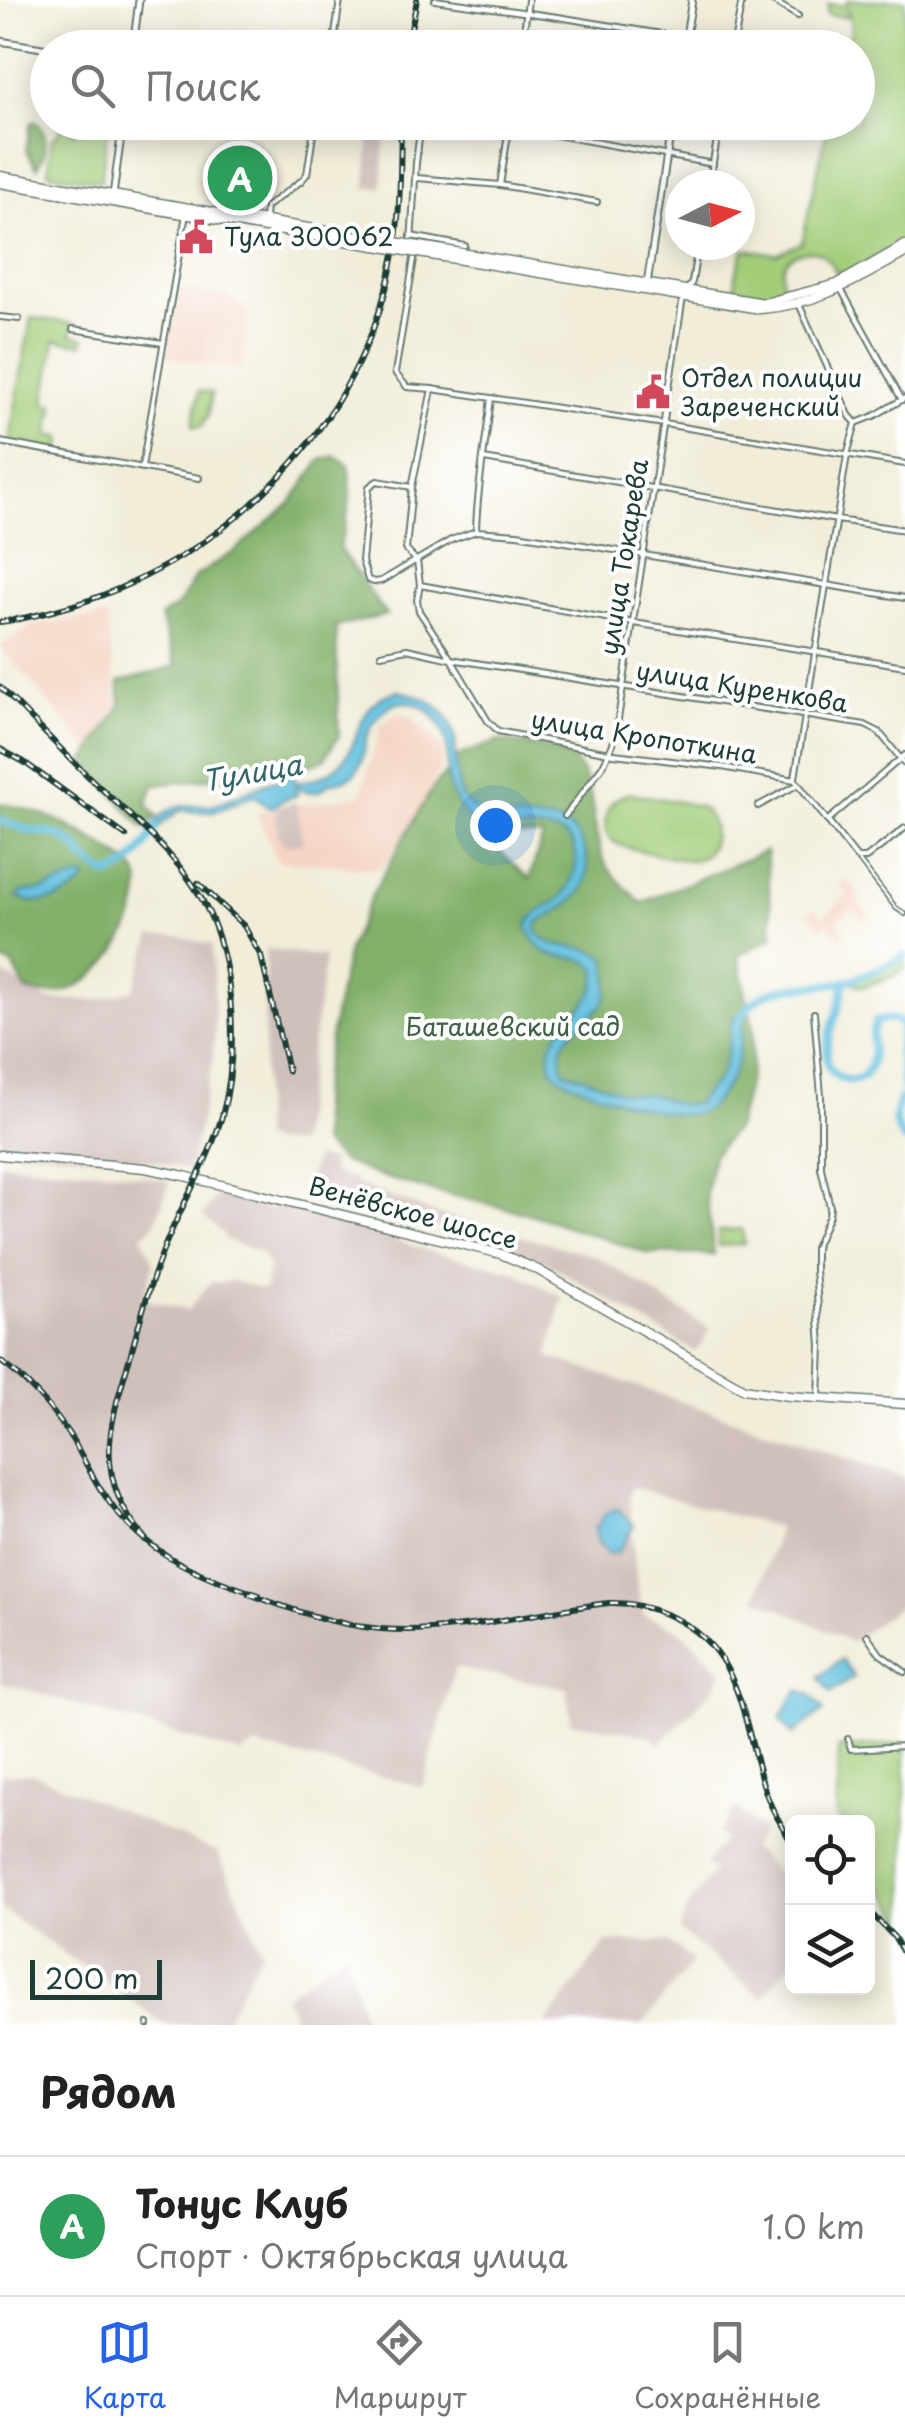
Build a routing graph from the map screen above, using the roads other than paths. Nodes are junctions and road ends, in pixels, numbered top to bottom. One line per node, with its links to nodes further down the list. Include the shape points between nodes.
1 (140, 0): 10 (street)
2 (340, 0): 11 (street)
3 (434, 0): 8 (street)
4 (528, 0): 8 (street)
5 (692, 0): 14 (street)
6 (742, 0): 15 (street)
7 (771, 0): 9 (street)
8 (526, 12): 12 (street); 13 (street)
9 (798, 16)
10 (136, 30)
11 (336, 30)
12 (524, 30)
13 (637, 30)
14 (687, 30)
15 (736, 30)
16 (0, 41): 17 (street)
17 (30, 46)
18 (121, 140): 31 (street)
19 (312, 140): 34 (street, via 307,174 266,207)
20 (418, 140): 28 (street)
21 (507, 140): 30 (street)
22 (588, 140): 25 (street)
23 (669, 140): 25 (street)
24 (717, 140): 26 (street)
25 (666, 156): 26 (street); 41 (street)
26 (713, 164): 27 (street)
27 (712, 170)
28 (416, 178): 30 (street); 36 (street)
29 (0, 179): 31 (main road)
30 (500, 185): 32 (street)
31 (113, 198): 33 (main road); 34 (main road)
32 (596, 202)
33 (186, 214): 35 (main road); 47 (street)
34 (264, 220): 35 (main road)
35 (278, 226): 41 (main road, bridge)
36 (410, 236): 37 (street); 48 (street, via 414,259 394,372 407,387)
37 (466, 246)
38 (905, 249): 40 (main road)
39 (696, 260): 42 (street, улица Токарева)
40 (839, 287): 42 (main road, via 764,303); 43 (main road); 50 (street)
41 (646, 288): 42 (main road)
42 (685, 294): 43 (main road, via 760,309); 52 (street, улица Токарева)
43 (798, 302): 51 (street)
44 (0, 316): 45 (street)
45 (19, 319)
46 (73, 330): 47 (street)
47 (163, 343): 57 (street)
48 (432, 389): 49 (street); 59 (street)
49 (491, 398): 52 (street); 55 (street)
50 (904, 399): 51 (street)
51 (856, 422): 54 (street)
52 (664, 424): 54 (street); 60 (street, улица Токарева)
53 (0, 442): 57 (street)
54 (847, 455): 56 (street); 61 (street)
55 (484, 459): 60 (street); 63 (street)
56 (905, 464)
57 (142, 467): 58 (street)
58 (200, 478)
59 (412, 487): 65 (street, улица Кропоткина, via 406,550); 65 (street, via 377,481 370,486 362,561 374,582)
60 (655, 489): 61 (street); 64 (street, улица Токарева)
61 (837, 520): 62 (street); 66 (street)
62 (905, 530)
63 (476, 531): 64 (street); 65 (street)
64 (644, 556): 66 (street); 69 (street, улица Токарева)
65 (417, 561): 67 (street, улица Кропоткина)
66 (827, 584): 68 (street); 70 (street)
67 (420, 585): 69 (street); 72 (street, улица Кропоткина, via 419,611)
68 (905, 598)
69 (634, 623): 70 (street); 74 (street, улица Токарева)
70 (815, 652): 73 (street); 75 (street)
71 (380, 654): 72 (street, улица Куренкова, via 407,649)
72 (452, 659): 74 (street, улица Куренкова); 76 (street, улица Кропоткина, via 498,731)
73 (905, 666)
74 (624, 685): 75 (street, улица Куренкова); 76 (street, улица Токарева)
75 (805, 715): 77 (street, улица Куренкова, via 874,728); 78 (street)
76 (610, 752): 78 (street, улица Кропоткина); 80 (street, улица Токарева)
77 (904, 759): 81 (street)
78 (796, 783): 79 (street); 81 (street)
79 (758, 806)
80 (564, 816)
81 (827, 821): 83 (street)
82 (905, 828): 83 (street)
83 (857, 858): 84 (street)
84 (905, 914)
85 (814, 1013): 87 (street, via 821,1168 830,1207 815,1248)
86 (0, 1155): 87 (main road, Венёвское шоссе, via 172,1173 486,1249 538,1270 744,1389)
87 (818, 1399): 88 (main road, Венёвское шоссе)
88 (905, 1404)
89 (866, 1635): 90 (street)
90 (905, 1672)
91 (848, 1739): 92 (street, via 851,1750)
92 (905, 1746)

